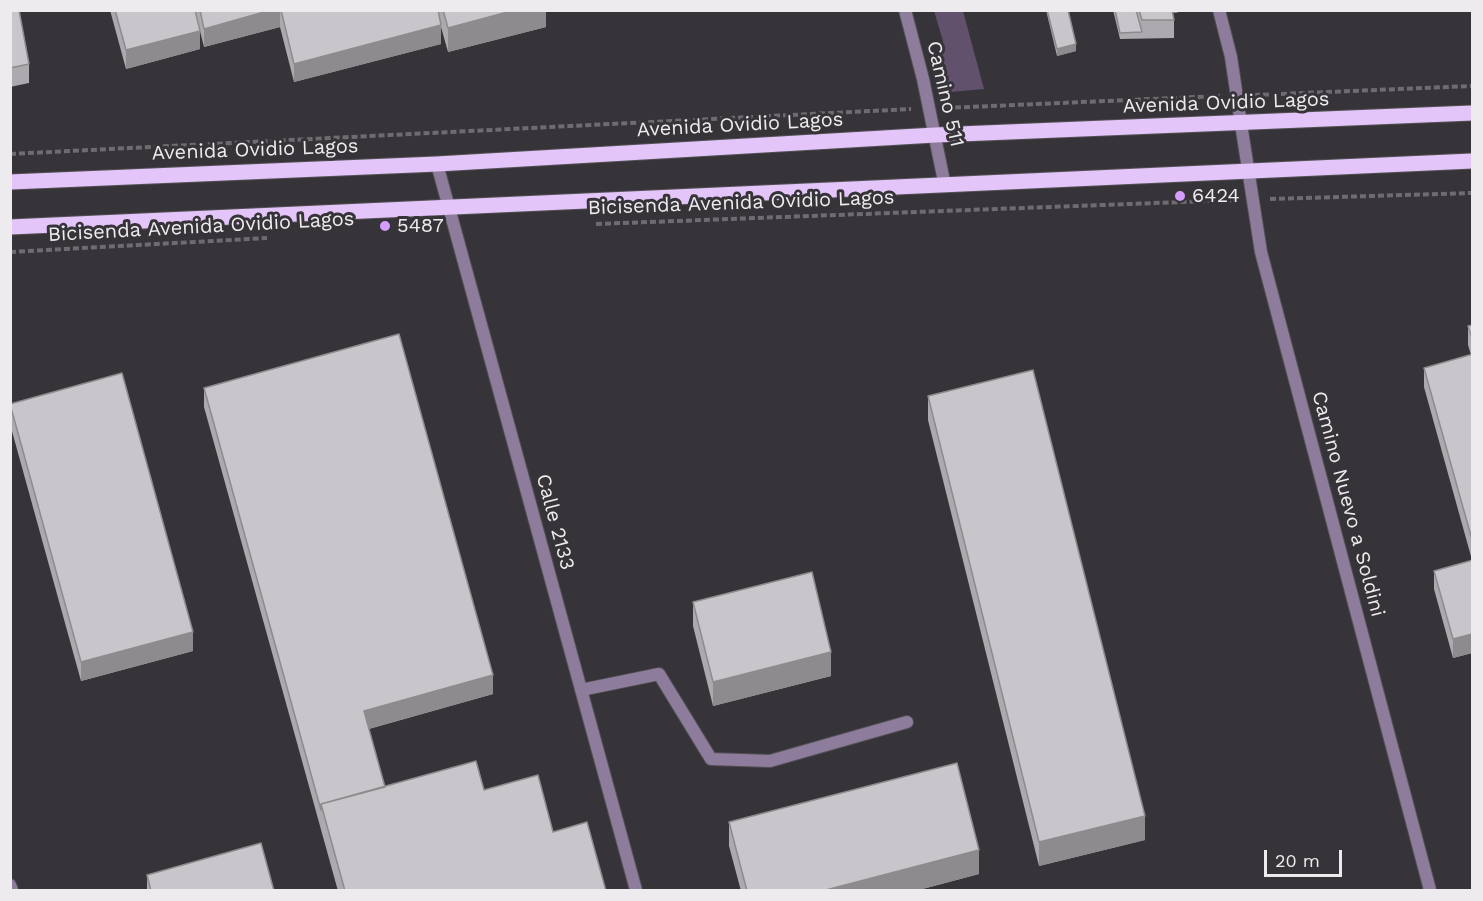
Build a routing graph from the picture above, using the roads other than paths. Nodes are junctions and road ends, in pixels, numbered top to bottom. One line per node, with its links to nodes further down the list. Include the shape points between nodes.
1 (905, 10): 5 (street, Camino 511)
2 (1219, 10): 4 (street, Camino Nuevo a Soldini)
3 (1473, 113): 4 (main road, Avenida Ovidio Lagos)
4 (1241, 124): 5 (main road, Avenida Ovidio Lagos); 8 (street, Camino Nuevo a Soldini)
5 (935, 135): 7 (main road, Avenida Ovidio Lagos); 10 (street, Camino 511)
6 (1473, 161): 8 (main road)
7 (437, 164): 9 (main road, Avenida Ovidio Lagos); 11 (street, Calle 2133)
8 (1248, 170): 10 (main road); 18 (street, Camino Nuevo a Soldini, via 1261,252)
9 (10, 182)
10 (945, 186): 11 (main road)
11 (449, 208): 12 (main road); 13 (street, Calle 2133)
12 (10, 227)
13 (581, 690): 14 (street, via 659,674 711,759 770,761); 17 (street, Calle 2133)
14 (907, 722)
15 (10, 885): 16 (street)
16 (12, 891)
17 (636, 891)
18 (1430, 891)

